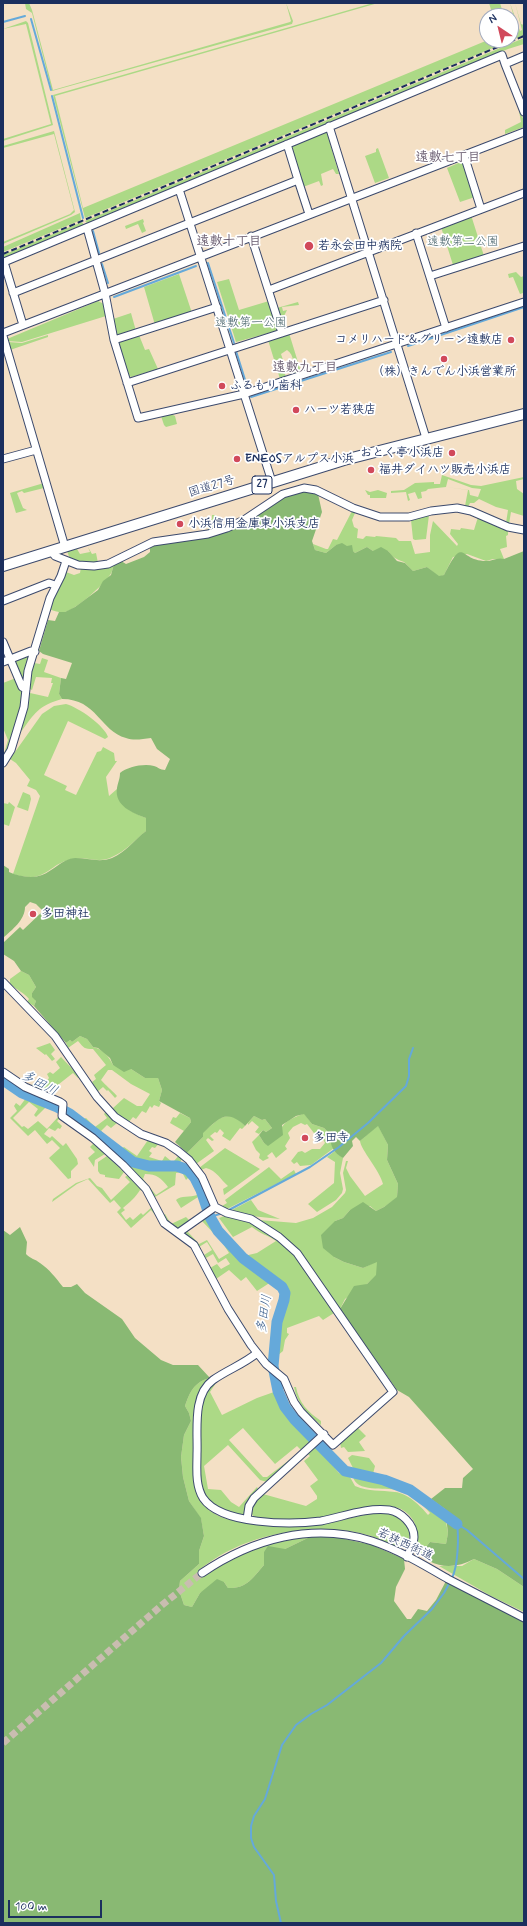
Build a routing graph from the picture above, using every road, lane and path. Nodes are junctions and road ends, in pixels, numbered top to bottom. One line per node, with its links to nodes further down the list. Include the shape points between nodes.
1 (524, 56): 2 (street)
2 (505, 64): 3 (street); 4 (street, via 502,55)
3 (524, 112)
4 (329, 126): 6 (street); 11 (street)
5 (524, 132): 7 (street)
6 (287, 144): 8 (street); 9 (street)
7 (464, 155): 11 (street); 12 (street)
8 (298, 180): 13 (street); 14 (street)
9 (179, 189): 14 (street); 15 (street)
10 (524, 193): 12 (street)
11 (352, 198): 13 (street); 19 (street)
12 (481, 208): 16 (street)
13 (309, 214): 17 (street)
14 (190, 222): 20 (street); 21 (street)
15 (87, 228): 21 (street); 25 (street, via 4,262)
16 (416, 233): 19 (street); 22 (street)
17 (251, 236): 20 (street); 23 (street)
18 (524, 246): 22 (street)
19 (369, 252): 23 (street); 26 (street)
20 (201, 256): 24 (street); 28 (street)
21 (96, 260): 24 (street); 25 (street)
22 (430, 276): 30 (street)
23 (268, 290): 31 (street)
24 (105, 292): 29 (street); 33 (street)
25 (14, 294): 29 (street)
26 (384, 300): 31 (street); 34 (street)
27 (524, 302): 30 (street)
28 (217, 307): 33 (street); 35 (street)
29 (23, 326): 32 (street)
30 (446, 328): 34 (street)
31 (282, 332): 35 (street)
32 (3, 334): 40 (street)
33 (114, 340): 36 (street)
34 (398, 345): 37 (street); 39 (street)
35 (231, 349): 36 (street); 37 (street)
36 (127, 383): 37 (street, via 138,418)
37 (244, 394): 42 (street)
38 (524, 414): 39 (highway, 国道27号 / 27)
39 (426, 438): 42 (highway, 国道27号 / 27)
40 (36, 450): 41 (street); 44 (street)
41 (3, 460)
42 (272, 482): 44 (highway, 国道27号 / 27)
43 (524, 530): 46 (street, via 508,527 471,511 457,508 409,517 380,517 353,508 316,490 304,488 283,494 244,520 219,531 153,542 116,562 100,566)
44 (65, 547): 45 (highway, 国道27号 / 27)
45 (51, 551): 46 (street); 47 (highway, 国道27号 / 27)
46 (66, 561): 48 (street)
47 (3, 566)
48 (55, 585): 49 (street, via 49,583); 51 (street)
49 (3, 601)
50 (3, 642): 52 (street)
51 (35, 652): 52 (street, via 31,651); 53 (street, via 28,672)
52 (6, 660): 53 (street, via 22,687)
53 (26, 689): 54 (street, via 11,750)
54 (3, 763)
55 (3, 982): 57 (street, via 55,1036 97,1097 115,1117 141,1134 166,1143 189,1160 202,1177)
56 (3, 1072): 58 (street, via 25,1087 60,1102 62,1116 93,1138 136,1180 151,1196 164,1223)
57 (213, 1208): 58 (street); 60 (street, via 251,1219 298,1253 393,1392 333,1445)
58 (178, 1233): 59 (street, via 194,1245 228,1309)
59 (257, 1353): 60 (street, via 288,1384 297,1407); 61 (street, via 248,1361 209,1383 201,1395 198,1415 197,1478 201,1493 210,1506 219,1512)
60 (323, 1436): 61 (street, via 254,1498)
61 (248, 1519): 62 (street, via 304,1522 389,1510 404,1517 412,1529 413,1544)
62 (407, 1557): 63 (street, 若狭西街道, via 360,1538 339,1534 306,1534 251,1545 223,1558); 64 (street, 若狭西街道)
63 (202, 1572)
64 (524, 1618)

